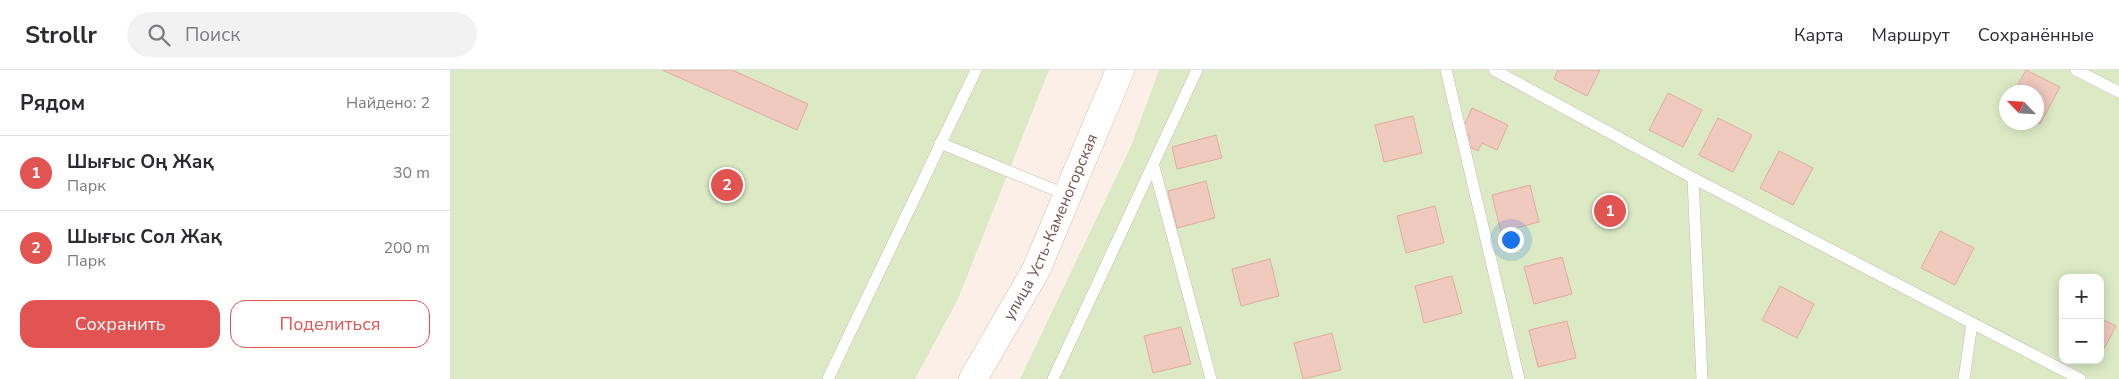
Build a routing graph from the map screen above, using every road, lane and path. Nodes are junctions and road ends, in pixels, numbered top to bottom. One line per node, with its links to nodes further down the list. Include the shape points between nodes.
1 (976, 70): 8 (lane)
2 (1120, 70): 11 (street, улица Усть-Каменогорская)
3 (1197, 70): 9 (lane)
4 (1446, 70): 17 (lane)
5 (1494, 70): 10 (lane)
6 (2076, 70): 7 (lane)
7 (2119, 92)
8 (940, 144): 11 (lane); 13 (lane)
9 (1154, 167): 15 (lane); 16 (lane)
10 (1693, 178): 12 (lane); 18 (lane)
11 (1067, 195): 14 (street, улица Усть-Каменогорская, via 1036,270)
12 (1972, 322): 19 (lane); 20 (lane)
13 (828, 379)
14 (973, 379)
15 (1054, 379)
16 (1211, 379)
17 (1519, 379)
18 (1702, 379)
19 (1964, 379)
20 (2080, 379)

